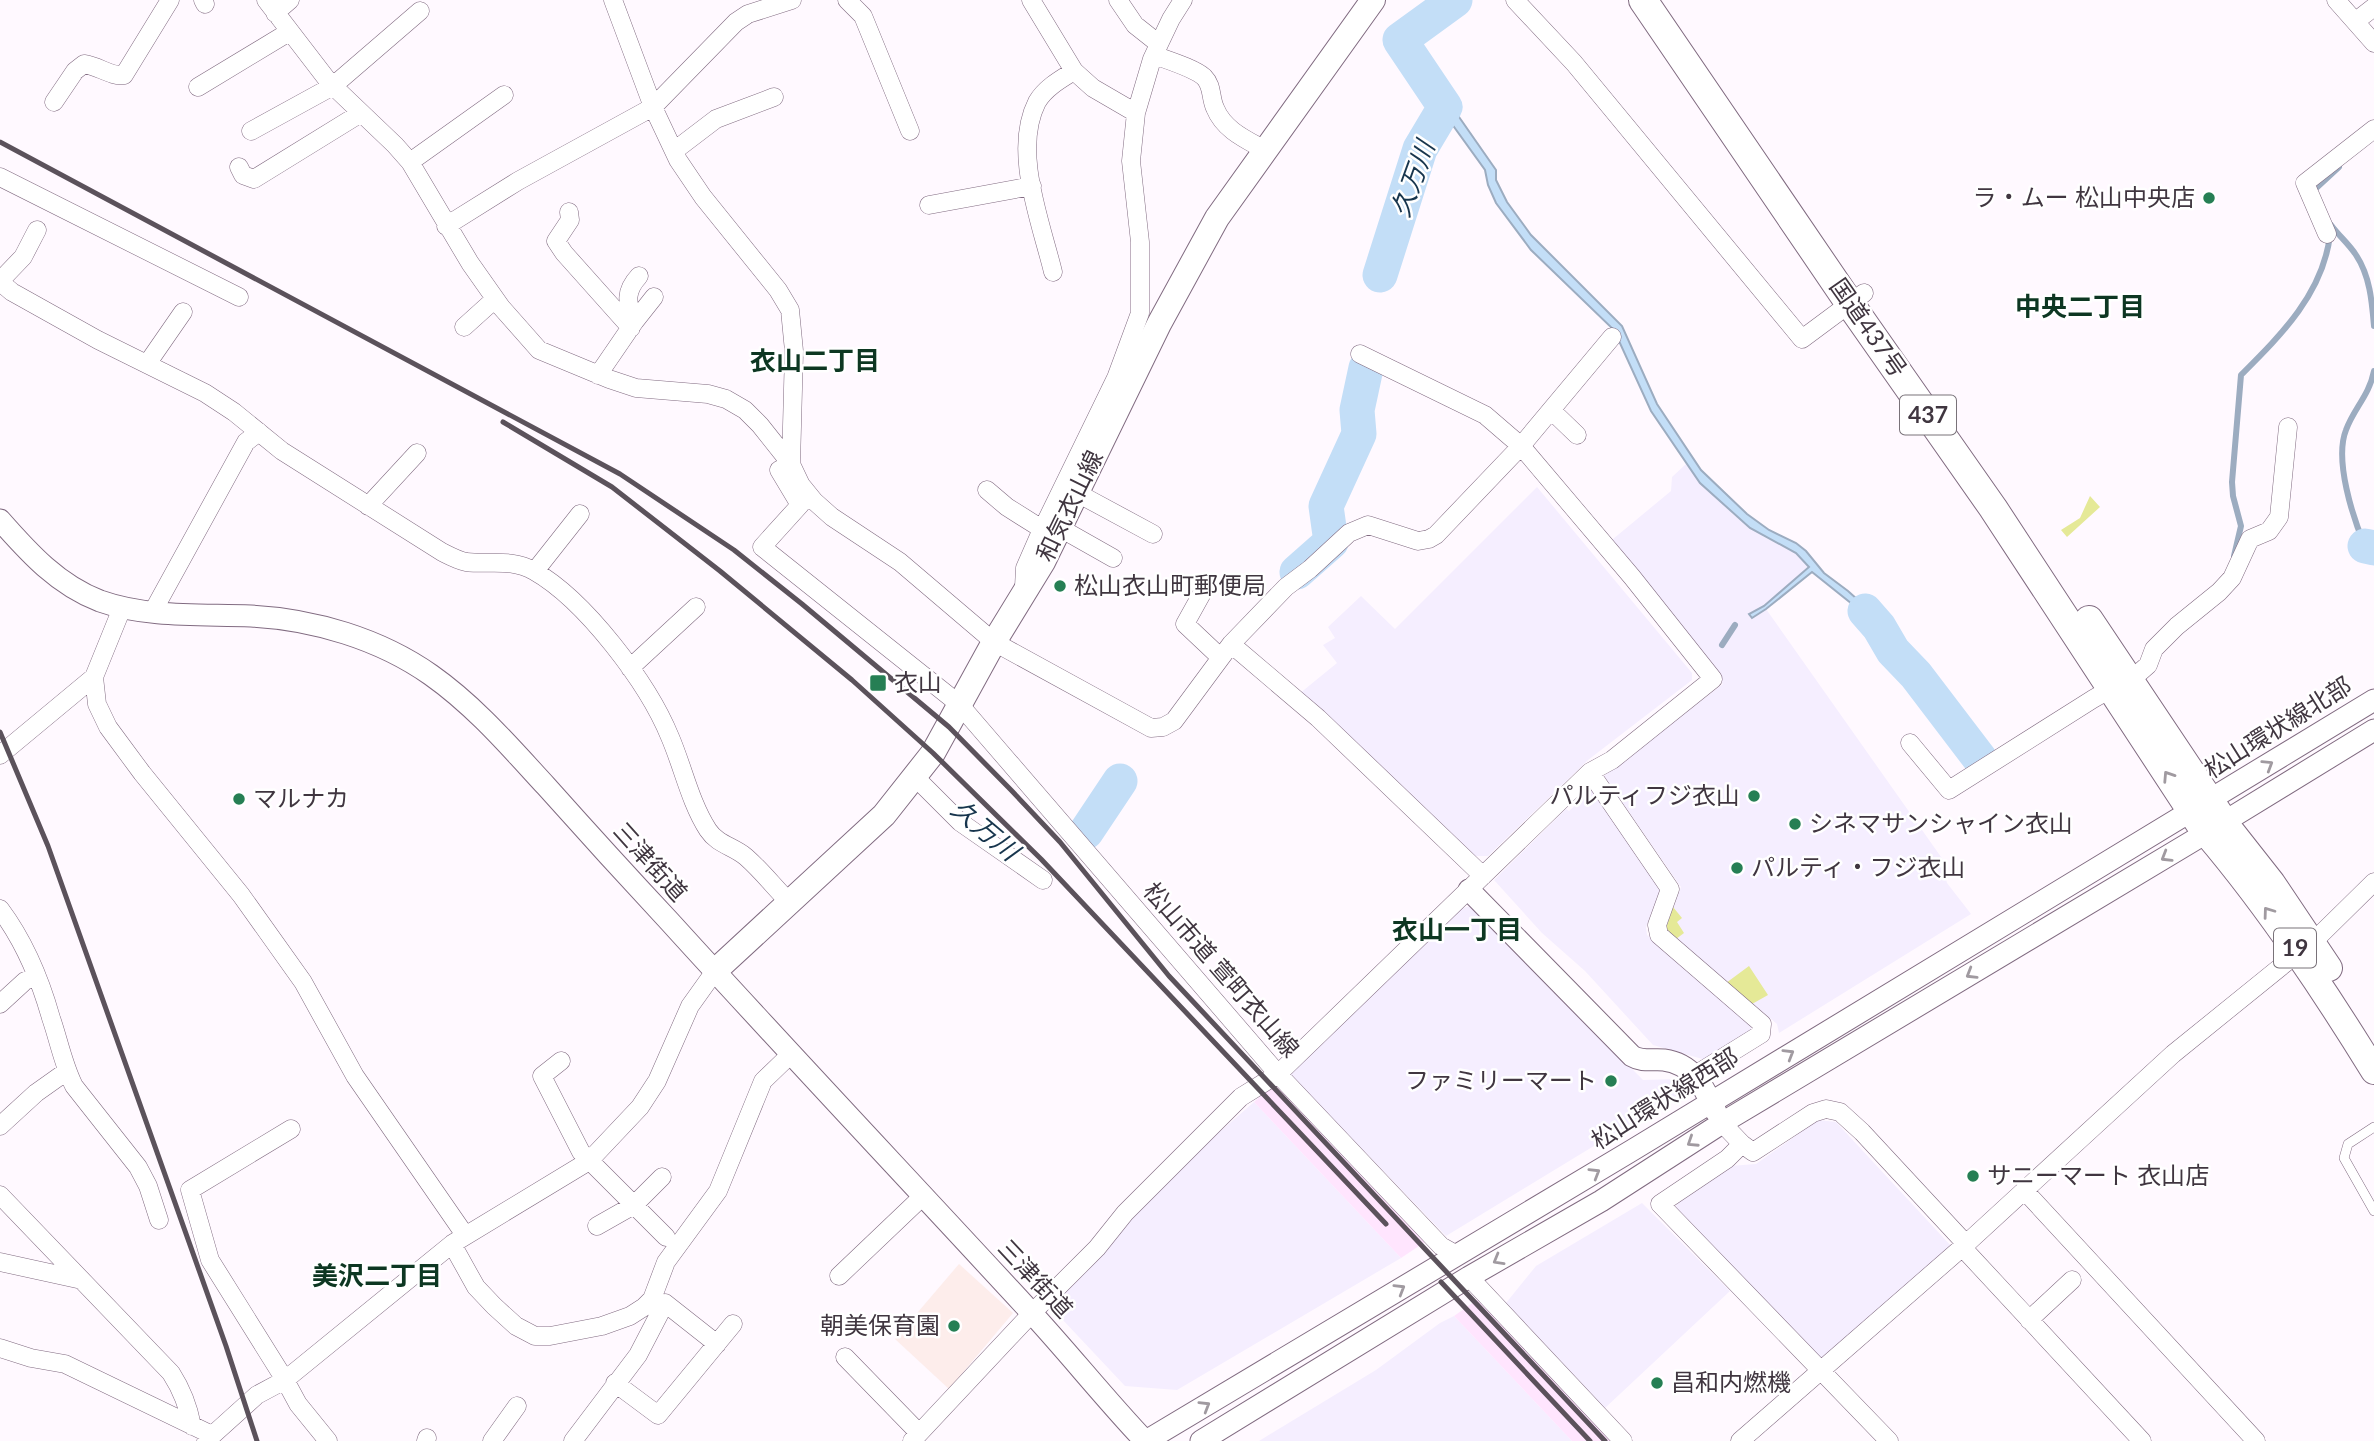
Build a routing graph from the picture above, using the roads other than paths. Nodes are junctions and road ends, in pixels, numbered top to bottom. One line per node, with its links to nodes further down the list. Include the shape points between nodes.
1 (170, 0): 25 (street, via 124,75 84,64)
2 (290, 0): 13 (street)
3 (613, 0): 26 (street)
4 (792, 0): 26 (street, via 736,22)
5 (847, 0): 31 (street, via 863,16)
6 (1031, 0): 20 (street)
7 (1118, 0): 19 (street)
8 (1183, 0): 19 (street)
9 (1373, 0): 32 (main road, 和気衣山線)
10 (1515, 0): 49 (street, via 1574,63 1802,339)
11 (2336, 0): 16 (street)
12 (1653, 2): 49 (highway, 国道437号 / 437)
13 (271, 6): 17 (street)
14 (2374, 7): 16 (street)
15 (419, 10): 21 (street)
16 (2356, 21): 18 (street)
17 (289, 32): 21 (street); 22 (street)
18 (2374, 43)
19 (1156, 50): 28 (street); 32 (street, via 1200,74 1210,85 1224,123)
20 (1074, 71): 28 (street); 37 (street, via 1038,101 1027,141)
21 (333, 86): 27 (street); 30 (street)
22 (198, 87)
23 (504, 95): 34 (street)
24 (774, 97): 33 (street, via 716,119)
25 (54, 102)
26 (653, 107): 33 (street); 40 (street)
27 (361, 113): 34 (street); 35 (street, via 254,179 243,176)
28 (1136, 113): 69 (street, via 1131,161 1140,242 1139,313)
29 (2374, 129): 42 (street, via 2305,183)
30 (251, 131)
31 (909, 131)
32 (1265, 150): 65 (main road, 和気衣山線, via 1204,241)
33 (674, 151): 63 (street, via 703,197 790,310 794,327)
34 (410, 162): 40 (street)
35 (239, 167)
36 (0, 177): 46 (street)
37 (1032, 186): 38 (street); 43 (street)
38 (929, 205)
39 (569, 212): 51 (street, via 570,220 556,241)
40 (446, 226): 48 (street)
41 (37, 230): 45 (street, via 23,257)
42 (2327, 234)
43 (1053, 272)
44 (639, 276): 51 (street, via 629,287 627,298)
45 (0, 281): 55 (street, via 12,292)
46 (239, 297)
47 (654, 298): 51 (street)
48 (495, 299): 52 (street); 56 (street, via 539,350)
49 (1857, 299): 81 (highway, 国道437号 / 437, via 2007,498)
50 (183, 312): 55 (street)
51 (633, 324): 56 (street)
52 (464, 327)
53 (1612, 337): 57 (street)
54 (1360, 354): 61 (street, via 1485,415)
55 (147, 364): 59 (street, via 205,393)
56 (598, 375): 63 (street, via 636,388 726,399 745,410)
57 (1551, 410): 60 (street); 61 (street)
58 (2288, 427): 81 (street, via 2279,517 2269,531 2250,539 2226,585 2177,625 2154,649 2148,665)
59 (259, 432): 66 (street); 76 (street, via 246,442)
60 (1577, 435)
61 (1521, 446): 78 (street, via 1433,537 1418,541 1373,526 1353,530 1286,587); 87 (street, via 1713,679 1612,760)
62 (417, 453): 66 (street)
63 (792, 464): 77 (street, via 800,485 832,517 900,562); 83 (street, 松山市道 萱町衣山線, via 779,470 800,505 762,547)
64 (987, 490): 69 (street, via 1007,506)
65 (1077, 493): 69 (main road, 和気衣山線); 70 (street)
66 (368, 506): 72 (street, via 456,559 506,561)
67 (580, 514): 72 (street)
68 (0, 520): 75 (street, 三津街道, via 48,571 72,587)
69 (1051, 528): 71 (street); 77 (main road, 和気衣山線, via 1024,593)
70 (1153, 534)
71 (1113, 558)
72 (535, 571): 79 (street, via 572,601)
73 (1205, 588): 78 (street, via 1185,624)
74 (696, 607): 79 (street)
75 (122, 608): 76 (street, 三津街道); 80 (street)
76 (152, 613): 96 (street, 三津街道, via 258,616 308,623 400,655 429,673 498,735)
77 (994, 642): 78 (street, via 1155,729 1174,721); 83 (main road, 和気衣山線)
78 (1225, 651): 92 (street, via 1318,718)
79 (630, 668): 93 (street, via 657,706 709,831 724,846 746,857)
80 (94, 677): 86 (street); 122 (street, via 97,704 108,727 303,982 355,1076)
81 (2120, 685): 85 (street, via 1949,790); 89 (highway, 国道437号 / 437)
82 (2374, 700): 89 (street, 松山環状線北部, one-way to 82)
83 (959, 704): 88 (main road, 和気衣山線); 104 (street, 松山市道 萱町衣山線)
84 (2374, 730): 89 (street, 松山環状線北部)
85 (1910, 743)
86 (0, 755)
87 (1590, 772): 92 (street); 105 (street, via 1670,889 1657,925 1659,935 1762,1024 1761,1034)
88 (915, 777): 90 (street, via 960,822); 93 (main road, 和気衣山線, via 884,815)
89 (2208, 817): 95 (main road, 19, via 2252,856); 106 (street, 松山環状線西部, one-way to 89); 107 (street, 松山環状線西部, one-way to 107)
90 (1042, 880)
91 (2374, 882): 95 (street)
92 (1476, 883): 104 (street); 105 (street, via 1632,1056 1675,1063)
93 (790, 903): 96 (main road, 和気衣山線)
94 (0, 909): 97 (street, via 25,946)
95 (2305, 947): 99 (main road, 19); 103 (main road, 19); 114 (street, via 2174,1054)
96 (715, 971): 100 (street, 三津街道); 112 (street, via 690,1006 646,1098)
97 (36, 977): 98 (street); 102 (street)
98 (0, 1004)
99 (2374, 1039)
100 (790, 1055): 116 (street, 三津街道); 122 (street, via 763,1082 718,1191 666,1262 652,1299 630,1315 602,1326 535,1336 516,1326 477,1287)
101 (561, 1060): 112 (street, via 542,1076)
102 (66, 1071): 108 (street); 119 (street, via 138,1167)
103 (2374, 1071)
104 (1278, 1074): 124 (street, 松山市道 萱町衣山線, via 1441,1246); 131 (street, via 1241,1097)
105 (1695, 1075): 106 (street)
106 (1711, 1101): 107 (street); 124 (street, 松山環状線西部, one-way to 106)
107 (1722, 1123): 111 (street); 127 (street, 松山環状線西部, one-way to 127, via 1601,1201)
108 (0, 1126)
109 (2374, 1127): 118 (lane, via 2348,1144 2344,1158)
110 (291, 1129): 138 (street, via 190,1190 210,1260)
111 (1742, 1144): 123 (street, via 1754,1152 1813,1113 1826,1109 1840,1112); 137 (street, via 1660,1204)
112 (589, 1161): 117 (street); 122 (street)
113 (662, 1177): 117 (street)
114 (2024, 1190): 123 (street); 153 (street)
115 (0, 1195): 128 (street)
116 (923, 1196): 126 (street); 131 (street, 三津街道)
117 (634, 1205): 120 (street); 121 (street)
118 (2374, 1211)
119 (159, 1220)
120 (597, 1226)
121 (666, 1237)
122 (459, 1240): 138 (street)
123 (1964, 1246): 132 (street); 137 (street)
124 (1458, 1255): 147 (street, 松山環状線西部, one-way to 124)
125 (0, 1262): 128 (street)
126 (839, 1276)
127 (1469, 1277): 148 (street, 松山環状線西部); 149 (street)
128 (82, 1280): 130 (street); 141 (street, via 171,1373 182,1390)
129 (2072, 1280): 132 (street)
130 (47, 1284)
131 (1031, 1313): 142 (street); 147 (street, 三津街道)
132 (2029, 1320): 152 (street)
133 (733, 1324): 134 (street)
134 (717, 1344): 139 (street, via 658,1415); 139 (street, via 665,1303 638,1355)
135 (0, 1348): 141 (street, via 65,1364)
136 (845, 1357): 142 (street)
137 (1820, 1370): 150 (street); 151 (street)
138 (285, 1380): 143 (street, via 257,1395); 144 (street)
139 (615, 1383): 146 (street)
140 (517, 1406): 145 (street)
141 (192, 1426): 143 (street)
142 (915, 1437)
143 (209, 1438)
144 (328, 1441)
145 (492, 1441)
146 (573, 1441)
147 (1146, 1441)
148 (1201, 1441)
149 (1623, 1441)
150 (1740, 1441)
151 (1889, 1441)
152 (2142, 1441)
153 (2256, 1441)

